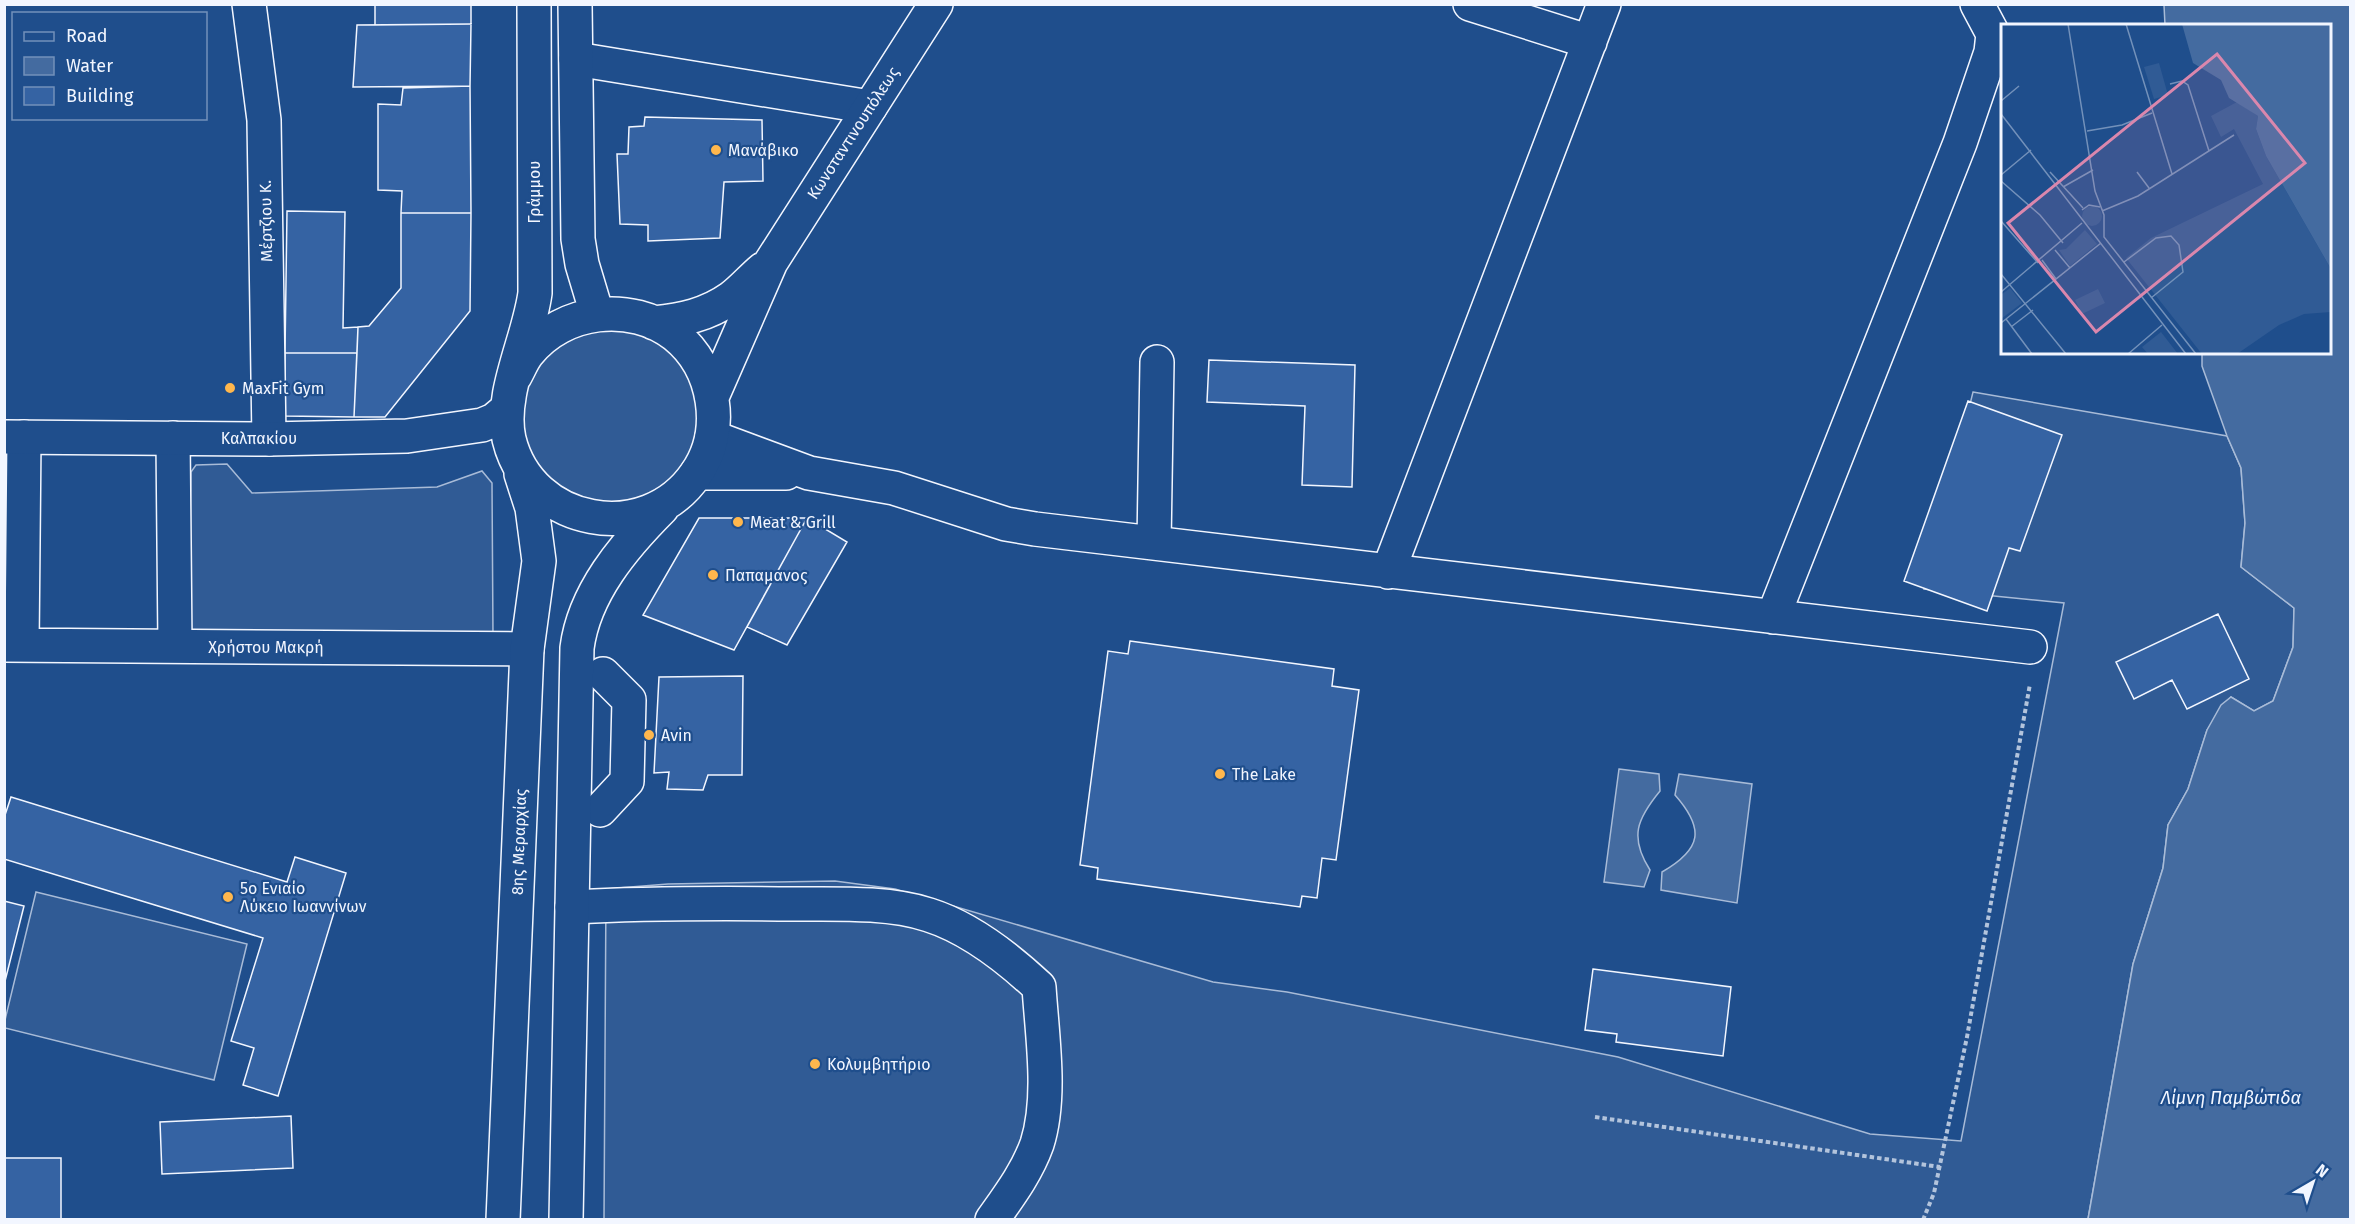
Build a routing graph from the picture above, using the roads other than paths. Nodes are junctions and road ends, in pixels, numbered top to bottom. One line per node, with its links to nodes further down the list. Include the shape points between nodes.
1 (249, 4): 21 (street, Μέρτζιου Κ., via 264,120)
2 (534, 4): 15 (street, Γράμμου, via 535,293)
3 (575, 4): 9 (street)
4 (936, 4): 10 (street, Κωνσταντινουπόλεως)
5 (1470, 4): 8 (street)
6 (1604, 4): 8 (street)
7 (1977, 4): 28 (street, via 1992,34 1987,63 1960,143)
8 (1590, 42): 27 (street)
9 (576, 59): 10 (street); 12 (street, via 578,239)
10 (870, 107): 11 (street, Κωνσταντινουπόλεως)
11 (771, 261): 13 (street, Κωνσταντινουπόλεως, via 732,298 702,314); 16 (street, Κωνσταντινουπόλεως)
12 (597, 314): 13 (street, Γράμμου, via 626,314); 15 (street, Γράμμου, via 571,321 547,334 528,353)
13 (654, 323): 16 (street, Γράμμου, via 675,335 692,353 705,374)
14 (1157, 362): 26 (street)
15 (515, 376): 17 (street, Γράμμου)
16 (712, 397): 18 (street, Γράμμου)
17 (507, 409): 21 (street, Καλπακίου, via 494,420 459,430 407,436); 22 (street, Γράμμου, via 509,439)
18 (712, 436): 23 (street, Γράμμου); 24 (street)
19 (14, 437): 20 (street, Καλπακίου); 29 (street)
20 (172, 438): 21 (street, Καλπακίου); 30 (street)
21 (269, 439)
22 (520, 466): 25 (street, Γράμμου, via 542,494 570,511 603,520 637,516); 32 (street, 8ης Μεραρχίας, via 536,526 538,561)
23 (697, 473): 24 (street); 25 (street, Γράμμου)
24 (809, 473): 26 (street, via 894,488 1006,524)
25 (668, 502): 35 (street, via 616,562 588,605 579,627)
26 (1154, 543): 27 (street)
27 (1388, 572): 28 (street)
28 (1773, 617): 31 (street)
29 (13, 645): 30 (street, Χρήστου Μακρή)
30 (175, 646): 32 (street, Χρήστου Μακρή)
31 (2030, 647)
32 (527, 649): 36 (street, 8ης Μεραρχίας)
33 (603, 674): 34 (street, via 629,700 627,781)
34 (600, 810)
35 (572, 907): 37 (street); 38 (street, via 672,902 886,908 927,914 962,928 981,941 1039,987 1044,1094 1037,1144 1016,1186)
36 (503, 1220)
37 (566, 1220)
38 (992, 1220)

